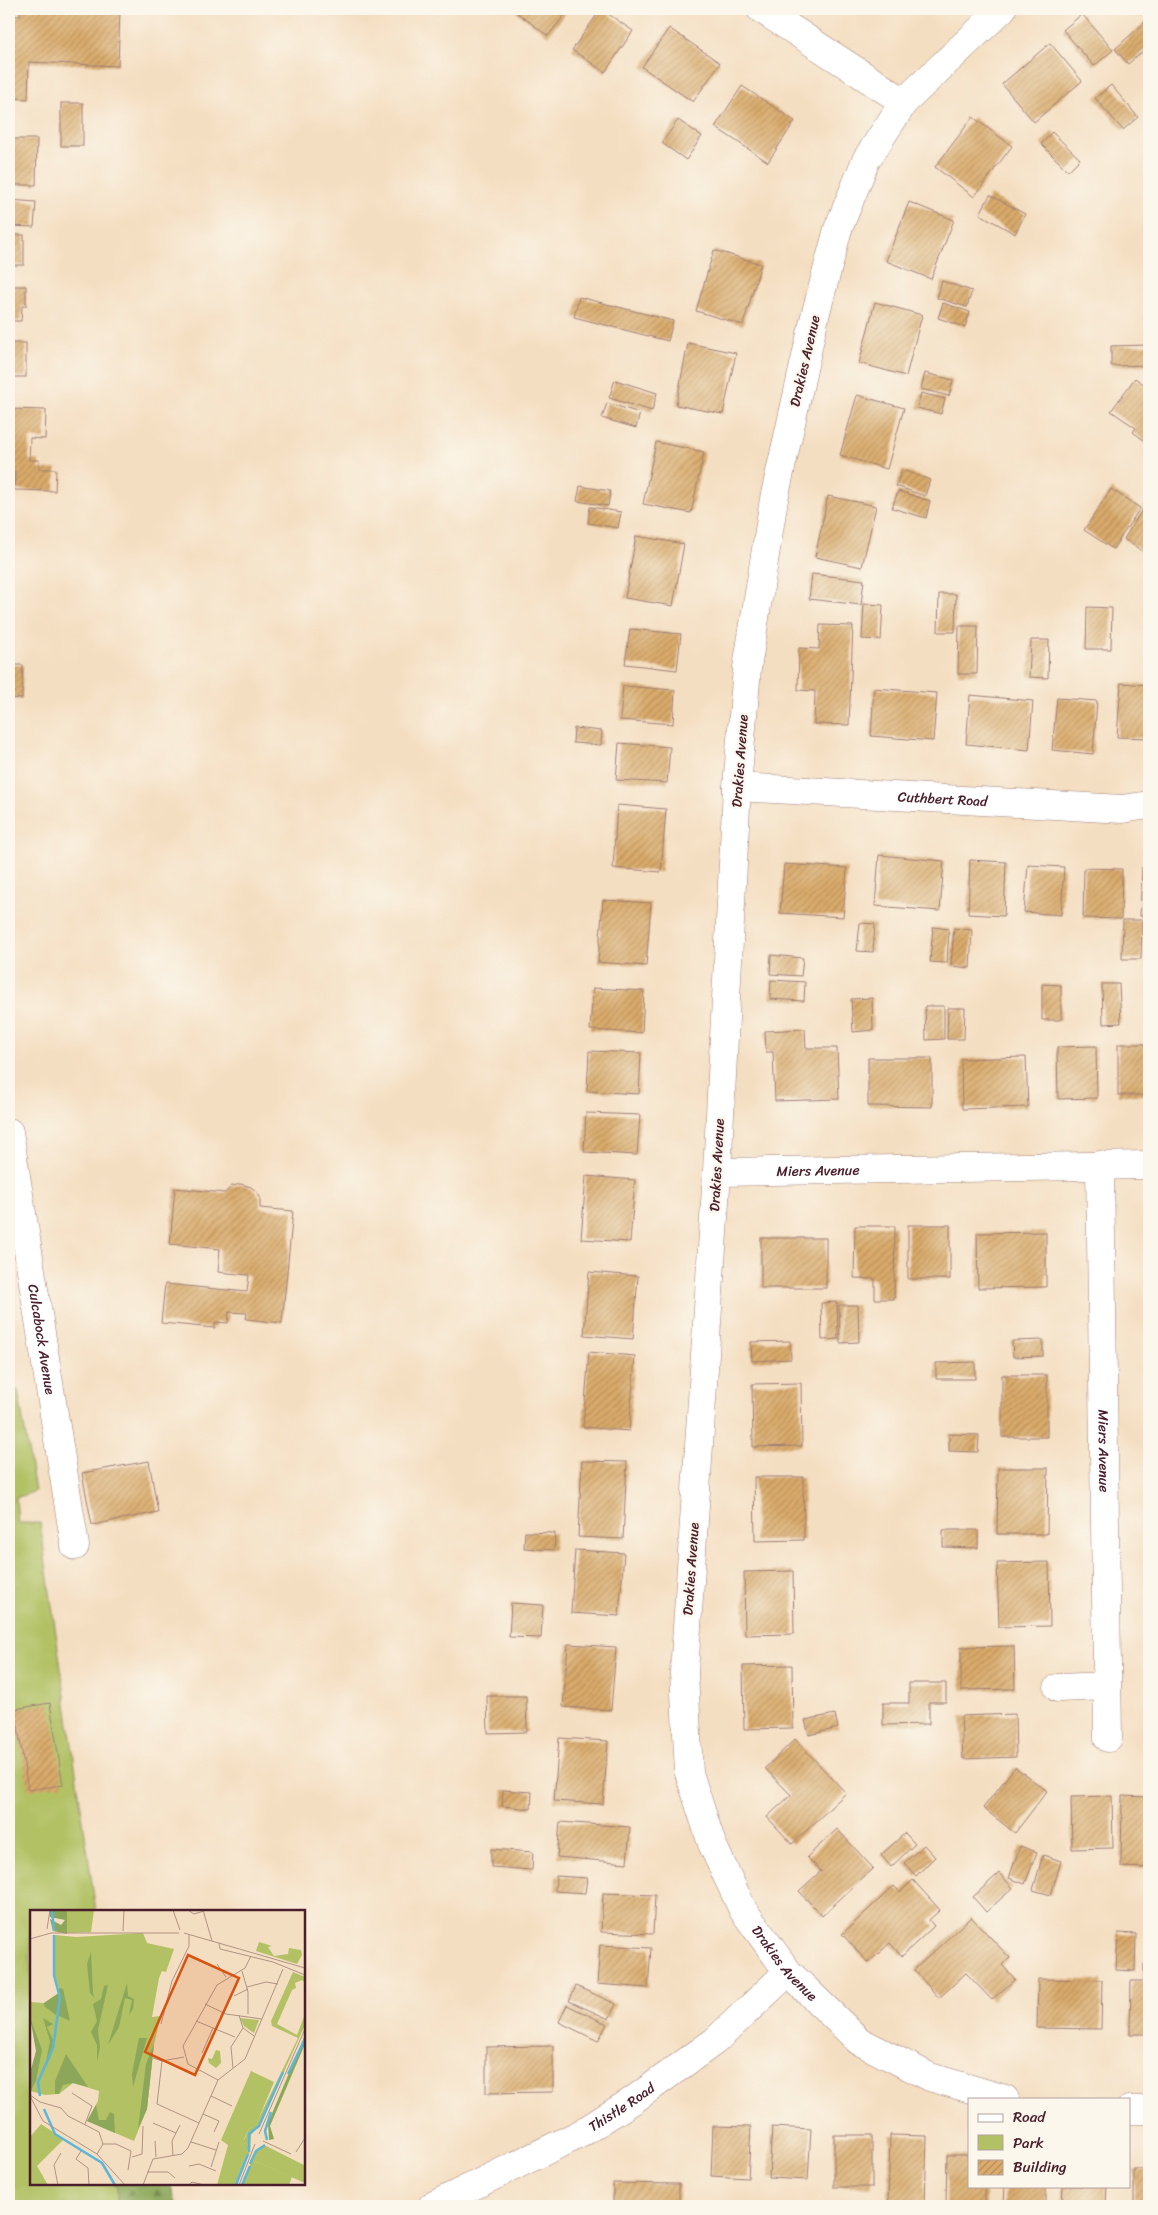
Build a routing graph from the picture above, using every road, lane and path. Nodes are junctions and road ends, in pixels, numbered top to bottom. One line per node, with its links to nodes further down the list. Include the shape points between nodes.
1 (760, 9): 3 (street)
2 (1002, 9): 3 (street, Drakies Avenue)
3 (904, 102): 4 (street, Drakies Avenue, via 866,160 838,229 815,316 774,499 747,668)
4 (737, 787): 5 (street, Cuthbert Road, via 1122,809); 9 (street, Drakies Avenue)
5 (1149, 805)
6 (9, 1132): 10 (street, Culcabock Avenue)
7 (1100, 1165): 8 (street, Miers Avenue); 9 (street, Miers Avenue); 11 (street, Miers Avenue)
8 (1149, 1165)
9 (717, 1172): 14 (street, Drakies Avenue, via 684,1673 689,1773 712,1844 743,1910)
10 (75, 1546)
11 (1107, 1686): 12 (street); 13 (street, Miers Avenue)
12 (1058, 1688)
13 (1108, 1738)
14 (788, 1972): 15 (street, Drakies Avenue, via 858,2041 930,2077); 18 (street, Thistle Road, via 714,2040 632,2101 580,2134)
15 (1002, 2098)
16 (1130, 2110): 17 (street)
17 (1149, 2110)
18 (432, 2206)

